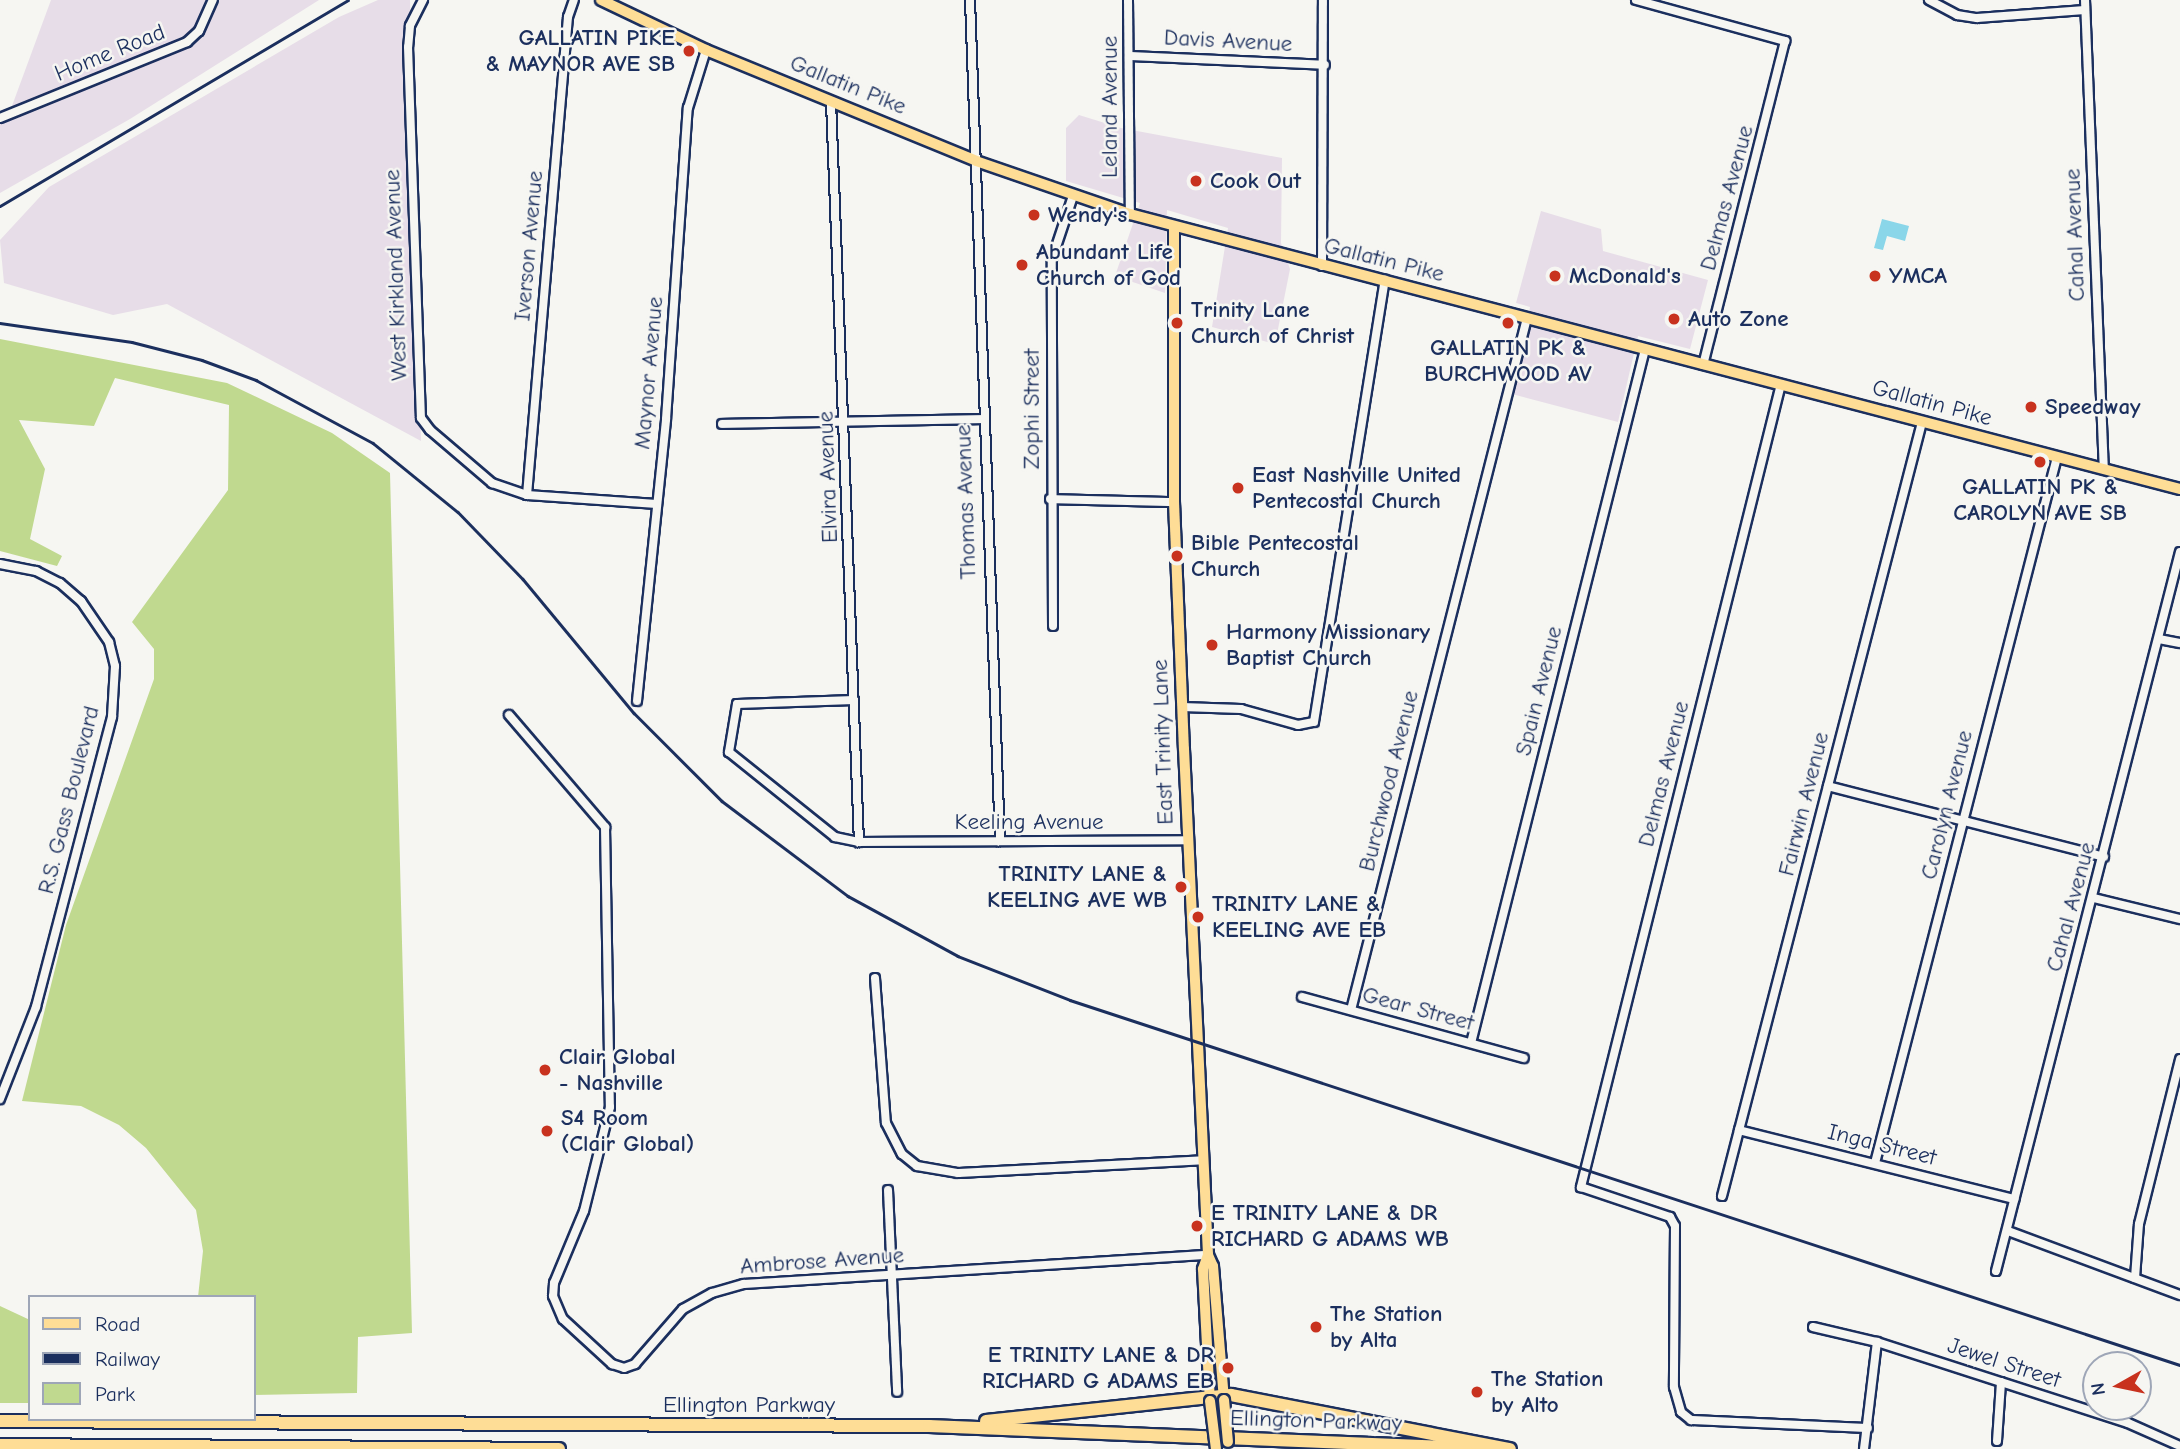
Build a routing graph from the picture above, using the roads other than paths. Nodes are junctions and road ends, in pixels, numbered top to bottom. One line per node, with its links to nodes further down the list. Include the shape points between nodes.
1 (213, 0): 16 (street, Home Road, via 198,31 187,42)
2 (423, 0): 34 (street, West Kirkland Avenue, via 410,26 408,47 421,418 492,483)
3 (573, 0): 34 (street, Iverson Avenue)
4 (601, 0): 12 (main road, Gallatin Pike)
5 (970, 0): 17 (street, Thomas Avenue)
6 (1128, 0): 13 (street, Leland Avenue)
7 (1323, 0): 14 (street)
8 (1636, 0): 25 (street, Delmas Avenue, via 1785,41)
9 (1929, 0): 11 (street, via 1957,15 1977,18)
10 (2085, 0): 11 (street, Cahal Avenue)
11 (2085, 10): 32 (street, Cahal Avenue)
12 (706, 50): 15 (main road, Gallatin Pike); 37 (street, Maynor Avenue, via 688,108)
13 (1129, 56): 14 (street, Davis Avenue); 19 (street, Leland Avenue)
14 (1325, 65): 21 (street)
15 (831, 101): 17 (main road, Gallatin Pike); 27 (street, Elvira Avenue)
16 (0, 118)
17 (976, 161): 18 (main road, Gallatin Pike); 28 (street, Thomas Avenue)
18 (1073, 196): 19 (main road, Gallatin Pike); 35 (street, Zophi Street, via 1052,259)
19 (1130, 214): 20 (main road, Gallatin Pike)
20 (1174, 227): 21 (main road, Gallatin Pike); 36 (main road, East Trinity Lane)
21 (1322, 266): 22 (main road, Gallatin Pike)
22 (1385, 280): 23 (main road, Gallatin Pike); 45 (street, via 1314,722 1298,725 1241,709)
23 (1527, 318): 24 (main road, Gallatin Pike); 57 (street, Burchwood Avenue)
24 (1645, 349): 25 (main road, Gallatin Pike); 58 (street, Spain Avenue)
25 (1703, 365): 26 (main road, Gallatin Pike)
26 (1781, 384): 29 (main road, Gallatin Pike); 82 (street, Delmas Avenue, via 1581,1187 1661,1214 1675,1226 1674,1387 1681,1412 1691,1420)
27 (846, 419): 28 (street); 30 (street); 43 (street, Elvira Avenue)
28 (982, 419): 50 (street, Thomas Avenue)
29 (1922, 422): 31 (main road, Gallatin Pike); 47 (street, Fairwin Avenue)
30 (722, 424)
31 (2057, 457): 32 (main road, Gallatin Pike); 48 (street, Carolyn Avenue)
32 (2104, 469): 33 (main road, Gallatin Pike)
33 (2180, 489)
34 (527, 495): 37 (street, West Kirkland Avenue)
35 (1050, 499): 36 (street); 40 (street, Zophi Street)
36 (1174, 502): 45 (main road, East Trinity Lane)
37 (657, 504): 44 (street, Maynor Avenue)
38 (2180, 552): 41 (street, Cahal Avenue)
39 (0, 564): 61 (street, R.S. Gass Boulevard, via 36,571 81,601 109,642 115,666 112,717 36,1007)
40 (1053, 626)
41 (2159, 639): 42 (street); 52 (street, Cahal Avenue)
42 (2180, 643)
43 (854, 700): 51 (street, Elvira Avenue); 51 (street, via 737,704 729,752 835,837)
44 (637, 701)
45 (1182, 707): 49 (main road, East Trinity Lane)
46 (509, 715): 71 (street, Ambrose Avenue, via 605,827 610,1107 584,1211 554,1283 555,1309 612,1364 624,1368 635,1364 683,1309 712,1293 776,1280)
47 (1828, 786): 48 (street); 62 (street, Fairwin Avenue)
48 (1962, 822): 52 (street); 64 (street, Carolyn Avenue)
49 (1188, 840): 50 (street, Keeling Avenue); 63 (main road, East Trinity Lane)
50 (1000, 841): 51 (street, Keeling Avenue)
51 (859, 842)
52 (2104, 857): 53 (street, Cahal Avenue)
53 (2094, 898): 54 (street); 67 (street, Cahal Avenue)
54 (2180, 919)
55 (875, 978): 63 (street, via 886,1123 902,1154 917,1167 958,1173)
56 (1302, 997): 57 (street, Gear Street)
57 (1351, 1010): 58 (street, Gear Street)
58 (1471, 1043): 59 (street, Gear Street)
59 (1524, 1058)
60 (2180, 1059): 72 (street, via 2139,1224)
61 (0, 1099)
62 (1739, 1130): 64 (street, Inga Street); 66 (street, Fairwin Avenue)
63 (1204, 1160): 69 (main road, East Trinity Lane)
64 (1875, 1163): 67 (street, Inga Street)
65 (888, 1190): 71 (street)
66 (1722, 1196)
67 (2014, 1199): 68 (street, Cahal Avenue)
68 (2008, 1231): 70 (street, Cahal Avenue); 72 (street)
69 (1208, 1255): 71 (street, Ambrose Avenue); 78 (main road, East Trinity Lane); 79 (main road, East Trinity Lane, via 1203,1269)
70 (1996, 1271)
71 (892, 1275): 77 (street)
72 (2135, 1278): 73 (street)
73 (2180, 1295)
74 (1813, 1327): 75 (street, Jewel Street)
75 (1877, 1342): 76 (street, Jewel Street); 82 (street)
76 (2001, 1382): 83 (street); 85 (street, Jewel Street, via 2129,1423)
77 (897, 1392)
78 (1224, 1398): 79 (highway); 88 (main road, East Trinity Lane, bridge); 90 (highway)
79 (1210, 1399): 81 (highway); 87 (main road, East Trinity Lane, bridge)
80 (0, 1421): 81 (highway, Ellington Parkway)
81 (929, 1426): 89 (highway, Ellington Parkway)
82 (1868, 1428): 91 (street)
83 (1997, 1441)
84 (0, 1445): 86 (highway)
85 (2180, 1446)
86 (559, 1449)
87 (1216, 1449)
88 (1229, 1449)
89 (1497, 1449)
90 (1510, 1449)
91 (1864, 1449)

